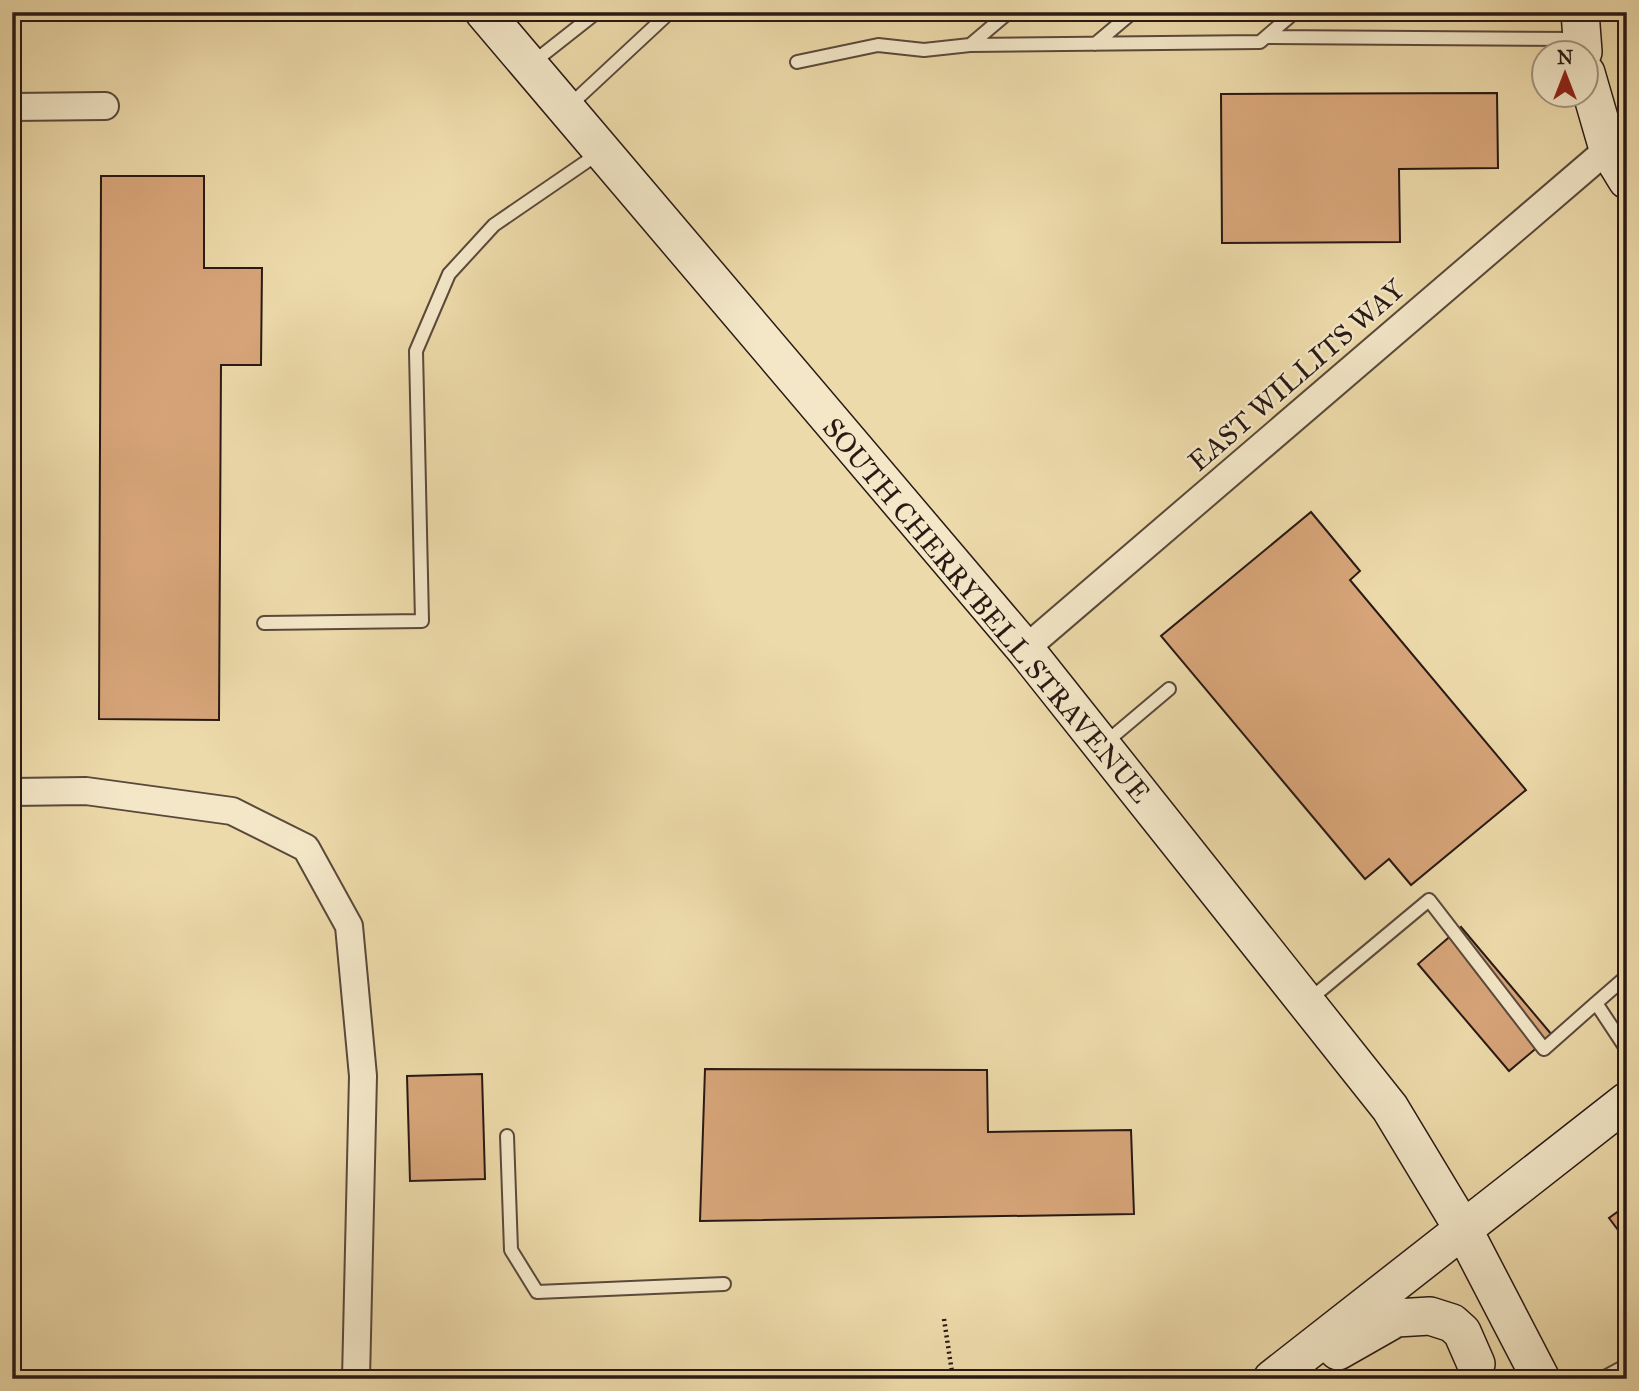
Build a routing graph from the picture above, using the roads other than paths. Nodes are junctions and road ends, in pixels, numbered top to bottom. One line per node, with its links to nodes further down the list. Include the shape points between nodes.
1 (484, 12): 12 (street, SOUTH CHERRYBELL STRAVENUE)
2 (597, 12): 12 (lane)
3 (670, 12): 16 (lane)
4 (1009, 12): 10 (lane)
5 (1133, 12): 9 (lane)
6 (1294, 12): 7 (lane)
7 (1266, 37): 8 (lane); 9 (lane, via 1260,42)
8 (1530, 43)
9 (1095, 44): 10 (lane)
10 (970, 45): 11 (lane, via 924,50 878,45)
11 (797, 62)
12 (529, 66): 16 (street, SOUTH CHERRYBELL STRAVENUE)
13 (1600, 103): 18 (street)
14 (105, 106): 15 (street)
15 (12, 107)
16 (565, 110): 17 (street, SOUTH CHERRYBELL STRAVENUE)
17 (601, 152): 19 (lane, via 494,225 449,274 415,351 422,621); 20 (street, SOUTH CHERRYBELL STRAVENUE)
18 (1618, 165): 20 (street, EAST WILLITS WAY)
19 (264, 622)
20 (1025, 649): 22 (street, SOUTH CHERRYBELL STRAVENUE)
21 (1169, 689): 22 (lane)
22 (1102, 746): 25 (street, SOUTH CHERRYBELL STRAVENUE)
23 (12, 792): 34 (street, via 86,791 232,811 306,848 349,926 363,1076)
24 (1627, 976): 26 (lane)
25 (1306, 1002): 26 (lane, via 1429,900 1544,1049); 30 (street, SOUTH CHERRYBELL STRAVENUE, via 1390,1108)
26 (1596, 1003): 27 (lane)
27 (1627, 1051)
28 (1627, 1101): 30 (street)
29 (507, 1136): 31 (lane, via 511,1250 537,1292)
30 (1464, 1229): 33 (street); 35 (street); 37 (street, SOUTH CHERRYBELL STRAVENUE)
31 (724, 1284)
32 (1627, 1365): 38 (lane)
33 (1477, 1371): 36 (street, via 1462,1332 1452,1323 1411,1316 1396,1318)
34 (356, 1379)
35 (1272, 1379)
36 (1280, 1379)
37 (1541, 1379)
38 (1601, 1379)

